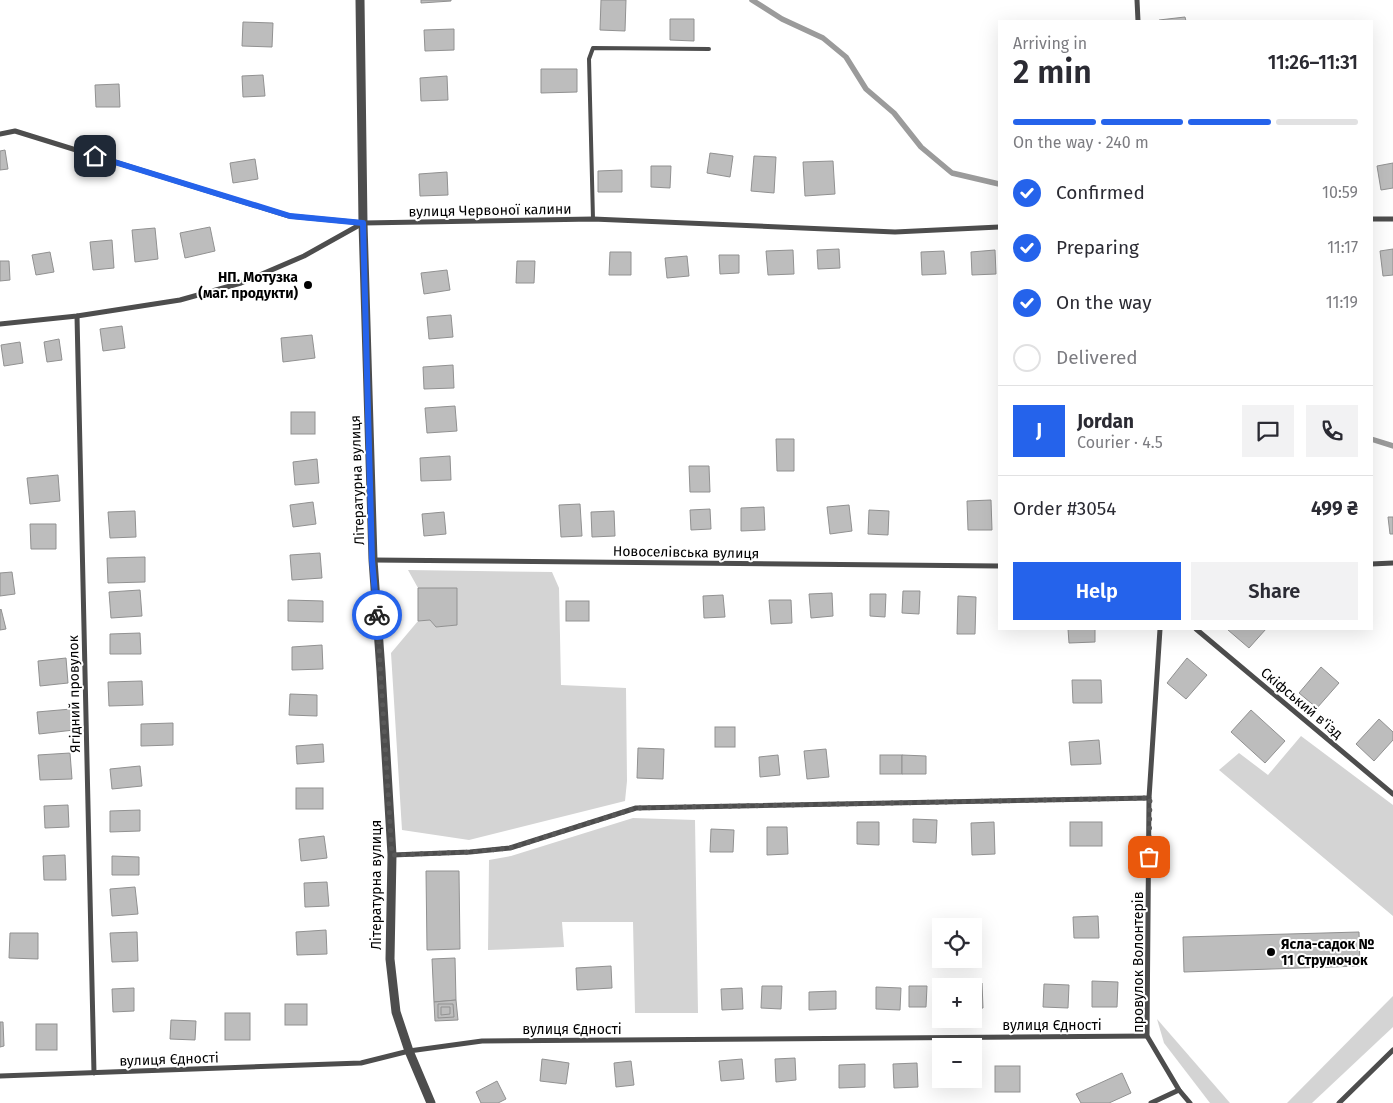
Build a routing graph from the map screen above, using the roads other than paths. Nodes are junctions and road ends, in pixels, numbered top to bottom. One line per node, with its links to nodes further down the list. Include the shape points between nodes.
1 (360, 0): 9 (street, Літературна вулиця)
2 (1137, 0): 3 (street)
3 (1138, 20)
4 (709, 49): 6 (lane, via 593,48 589,59)
5 (0, 134): 9 (street, via 15,131 290,216)
6 (593, 219): 9 (street, вулиця Червоної калини); 10 (street, вулиця Червоної калини, via 895,232)
7 (1373, 219): 8 (street)
8 (1393, 219)
9 (363, 223): 11 (street, вулиця Червоної калини, via 304,256 240,282 180,300); 13 (street, Літературна вулиця)
10 (998, 227)
11 (77, 316): 12 (street, вулиця Червоної калини); 25 (street, Ягідний провулок)
12 (0, 324)
13 (372, 560): 16 (street, Новоселівська вулиця); 21 (street, Літературна вулиця)
14 (1393, 563): 15 (street)
15 (1373, 564)
16 (998, 566)
17 (1160, 630): 20 (street, провулок Волонтерів)
18 (1197, 630): 19 (street, Скіфський в'їзд)
19 (1393, 794)
20 (1150, 798): 21 (street, via 636,808 510,848); 22 (street, провулок Волонтерів)
21 (392, 855): 24 (street, Літературна вулиця, via 390,959 396,1012)
22 (1147, 1036): 24 (street, вулиця Єдності, via 482,1040); 27 (street, провулок Волонтерів)
23 (1393, 1050): 31 (street)
24 (409, 1051): 25 (street, вулиця Єдності, via 361,1063); 28 (street, Літературна вулиця)
25 (94, 1073): 26 (street, вулиця Єдності)
26 (0, 1076)
27 (1179, 1090): 29 (street); 30 (street, провулок Волонтерів)
28 (430, 1103)
29 (1151, 1103)
30 (1190, 1103)
31 (1339, 1103)

